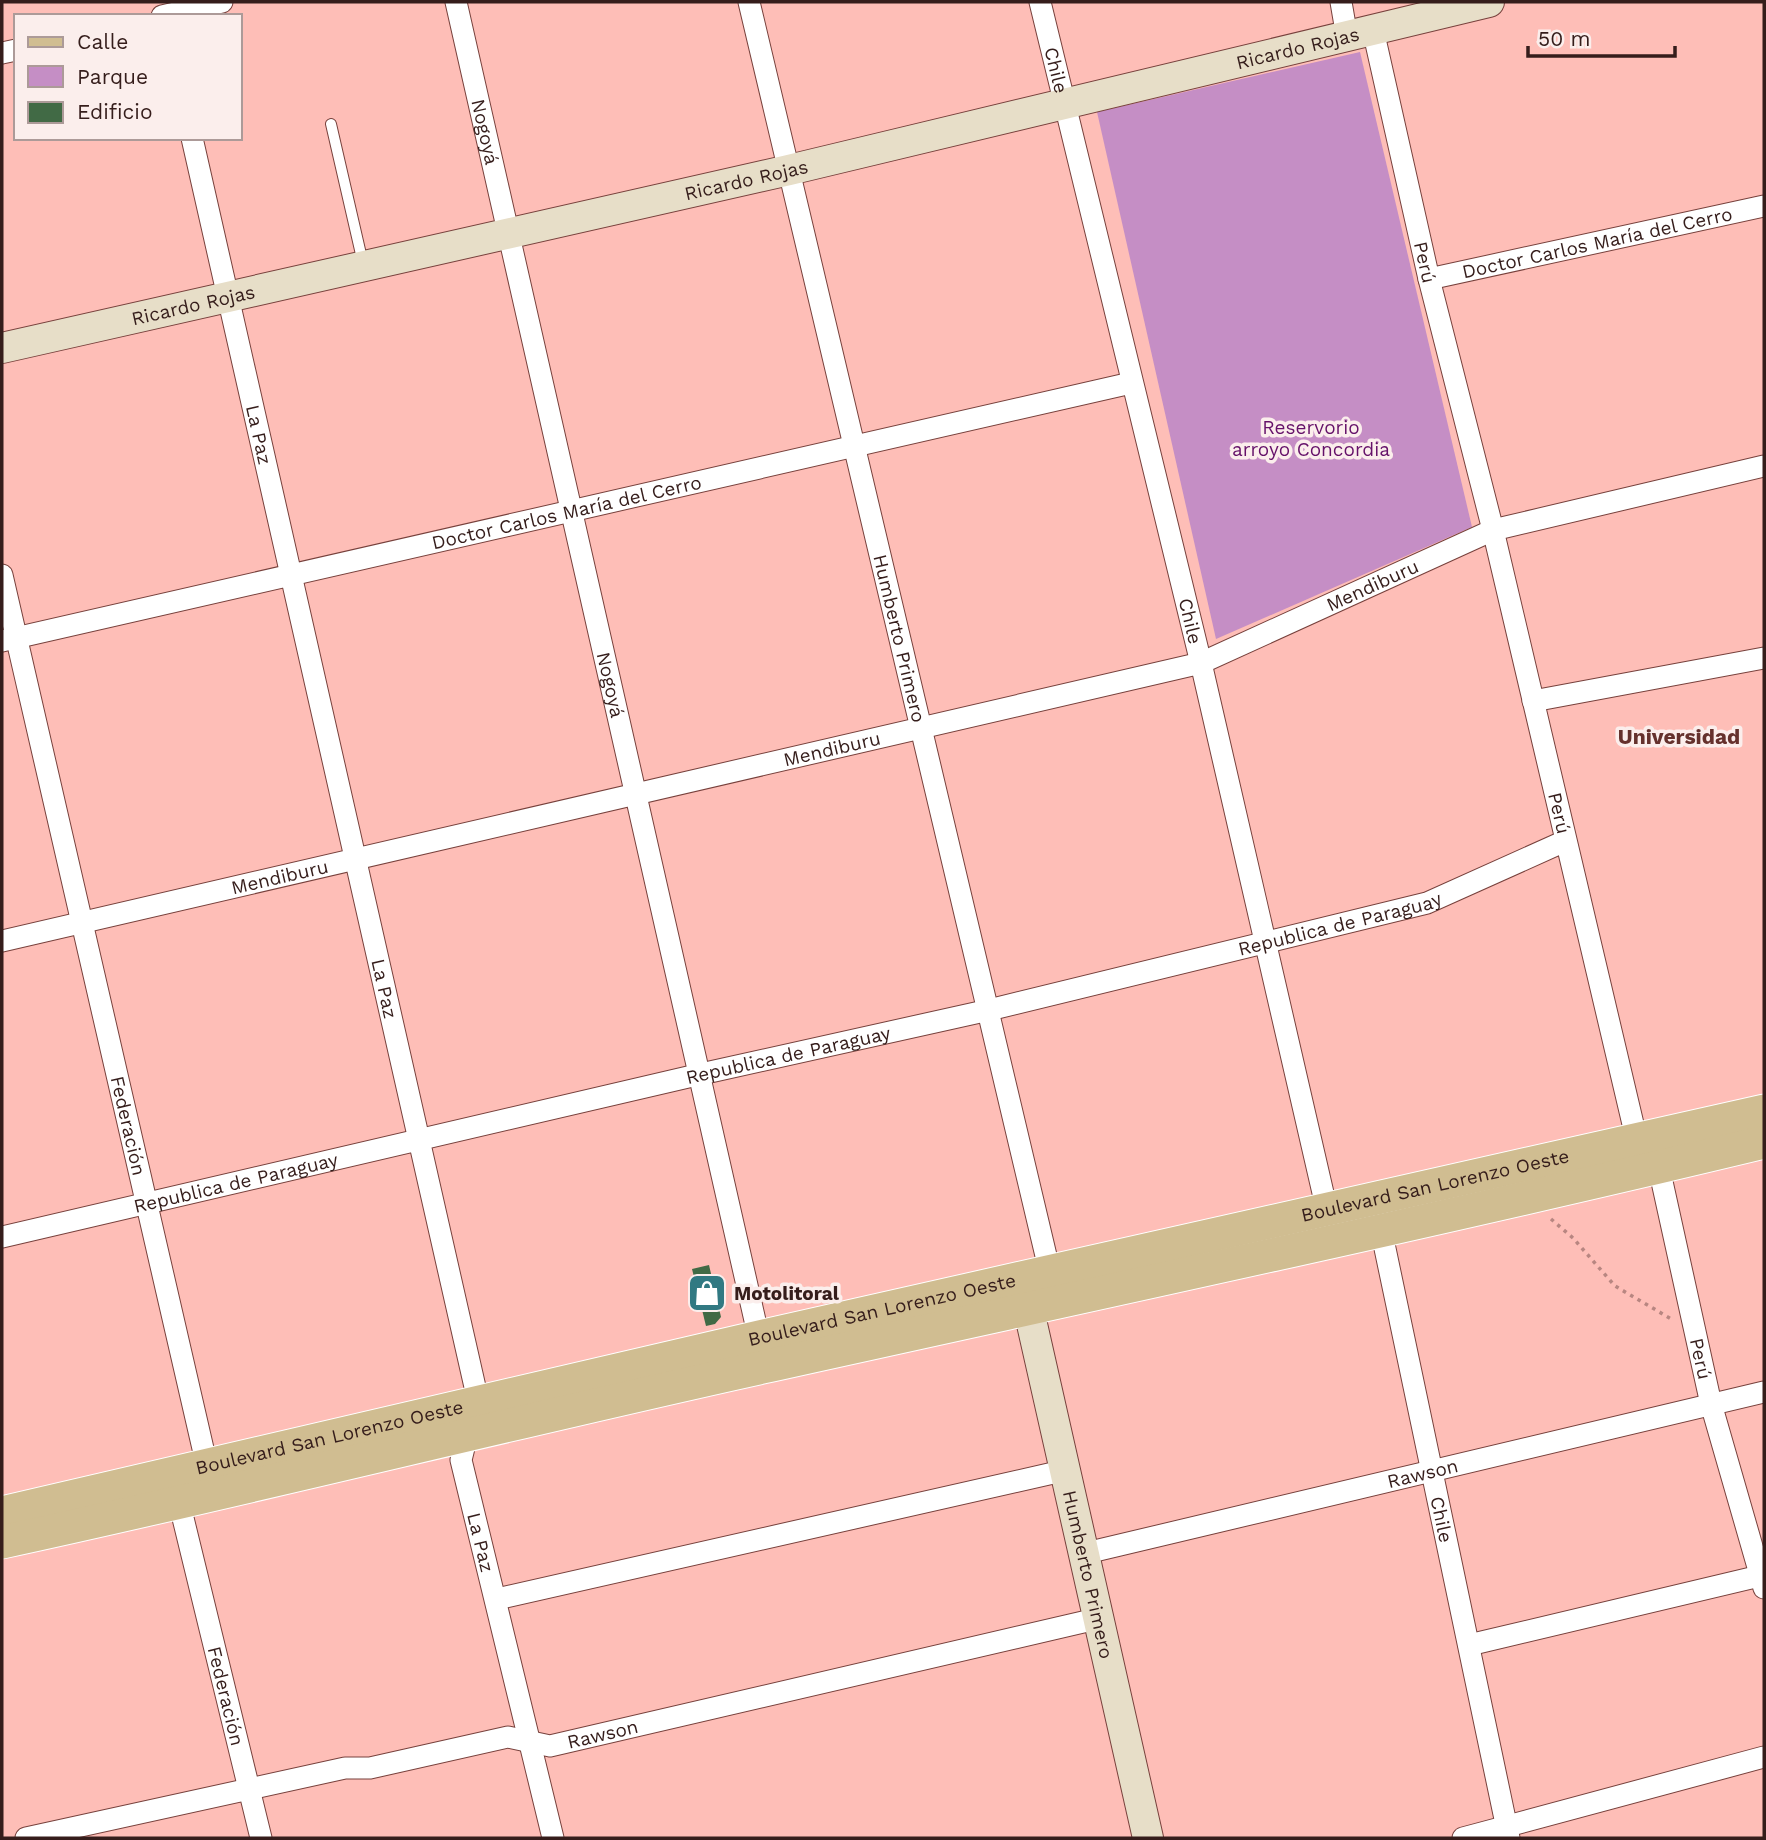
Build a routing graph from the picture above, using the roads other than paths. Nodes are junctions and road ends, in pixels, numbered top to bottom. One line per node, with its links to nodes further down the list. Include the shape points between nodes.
1 (222, 2): 7 (street)
2 (456, 2): 14 (street, Nogoyá)
3 (750, 2): 12 (street, Humberto Primero)
4 (1040, 2): 9 (street, Chile)
5 (1341, 2): 8 (street, Perú)
6 (1489, 2): 8 (street, Ricardo Rojas)
7 (172, 14)
8 (1360, 33): 9 (street, Ricardo Rojas); 16 (street, Perú)
9 (1065, 104): 12 (street, Ricardo Rojas); 19 (street, Chile)
10 (331, 124): 15 (lane)
11 (192, 140): 17 (street, La Paz)
12 (789, 170): 14 (street, Ricardo Rojas); 20 (street, Humberto Primero)
13 (1764, 206): 16 (street, Doctor Carlos María del Cerro)
14 (508, 233): 15 (street, Ricardo Rojas); 22 (street, Nogoyá)
15 (364, 266): 17 (street, Ricardo Rojas)
16 (1429, 279): 23 (street, Perú)
17 (227, 297): 18 (street, Ricardo Rojas); 25 (street, La Paz)
18 (2, 348)
19 (1131, 383): 20 (street, Doctor Carlos María del Cerro); 28 (street, Chile)
20 (855, 447): 22 (street, Doctor Carlos María del Cerro); 30 (street, Humberto Primero)
21 (1764, 466): 23 (street, Mendiburu)
22 (572, 512): 25 (street, Doctor Carlos María del Cerro); 31 (street, Nogoyá)
23 (1493, 530): 28 (street, Mendiburu); 29 (street, Perú)
24 (2, 575): 26 (street, Federación)
25 (292, 575): 26 (street, Doctor Carlos María del Cerro); 33 (street, La Paz)
26 (9, 639): 34 (street, Federación)
27 (1764, 658): 29 (street)
28 (1200, 663): 30 (street, Mendiburu); 36 (street, Chile)
29 (1533, 701): 32 (street, Perú)
30 (921, 730): 31 (street, Mendiburu); 37 (street, Humberto Primero)
31 (636, 795): 33 (street, Mendiburu); 38 (street, Nogoyá)
32 (1565, 841): 36 (street, Republica de Paraguay, via 1427,903); 41 (street, Perú)
33 (354, 858): 34 (street, Mendiburu); 40 (street, La Paz)
34 (81, 922): 35 (street, Mendiburu); 44 (street, Federación)
35 (2, 941)
36 (1266, 942): 37 (street, Republica de Paraguay); 46 (street, Chile)
37 (989, 1010): 38 (street, Republica de Paraguay); 48 (street, Humberto Primero, via 1047,1260)
38 (701, 1074): 40 (street, Republica de Paraguay); 50 (street, Nogoyá)
39 (1764, 1111): 41 (main road, Boulevard San Lorenzo Oeste)
40 (419, 1140): 44 (street, Republica de Paraguay); 53 (street, La Paz, via 475,1387)
41 (1637, 1141): 43 (street, Perú); 45 (main road, Boulevard San Lorenzo Oeste)
42 (1764, 1142): 43 (main road, Boulevard San Lorenzo Oeste)
43 (1659, 1167): 45 (main road, Boulevard San Lorenzo Oeste, via 1526,1197); 52 (street, Perú)
44 (146, 1205): 47 (street, Republica de Paraguay); 54 (street, Federación, via 204,1453)
45 (1378, 1216): 46 (main road, Boulevard San Lorenzo Oeste); 56 (street, Chile)
46 (1330, 1226): 48 (main road, Boulevard San Lorenzo Oeste); 49 (main road, Boulevard San Lorenzo Oeste)
47 (2, 1237)
48 (1043, 1275): 49 (street); 50 (main road, Boulevard San Lorenzo Oeste)
49 (1029, 1311): 50 (main road, Boulevard San Lorenzo Oeste); 55 (street, Humberto Primero)
50 (762, 1352): 53 (main road, Boulevard San Lorenzo Oeste)
51 (1764, 1392): 52 (street, Rawson)
52 (1711, 1404): 56 (street, Rawson); 61 (street, Perú)
53 (471, 1418): 54 (main road, Boulevard San Lorenzo Oeste); 57 (main road, Boulevard San Lorenzo Oeste); 62 (street, La Paz, via 461,1460)
54 (201, 1467): 57 (street, Federación); 58 (main road, Boulevard San Lorenzo Oeste)
55 (1062, 1471): 60 (street, Humberto Primero); 62 (street)
56 (1431, 1471): 60 (street, Rawson); 64 (street, Chile)
57 (186, 1502): 59 (main road, Boulevard San Lorenzo Oeste); 67 (street, Federación, via 182,1514)
58 (2, 1513)
59 (2, 1542)
60 (1082, 1554): 63 (street, Humberto Primero)
61 (1763, 1580): 64 (street)
62 (497, 1599): 65 (street, La Paz)
63 (1096, 1619): 65 (street, Rawson, via 550,1746); 72 (street, Humberto Primero)
64 (1469, 1645): 68 (street, Chile)
65 (531, 1742): 67 (street, Rawson, via 508,1737); 71 (street, La Paz)
66 (1764, 1758): 68 (street)
67 (251, 1789): 69 (street, Rawson); 70 (street, Federación)
68 (1508, 1833): 73 (street)
69 (26, 1838)
70 (261, 1838)
71 (553, 1838)
72 (1148, 1838)
73 (1463, 1838)

